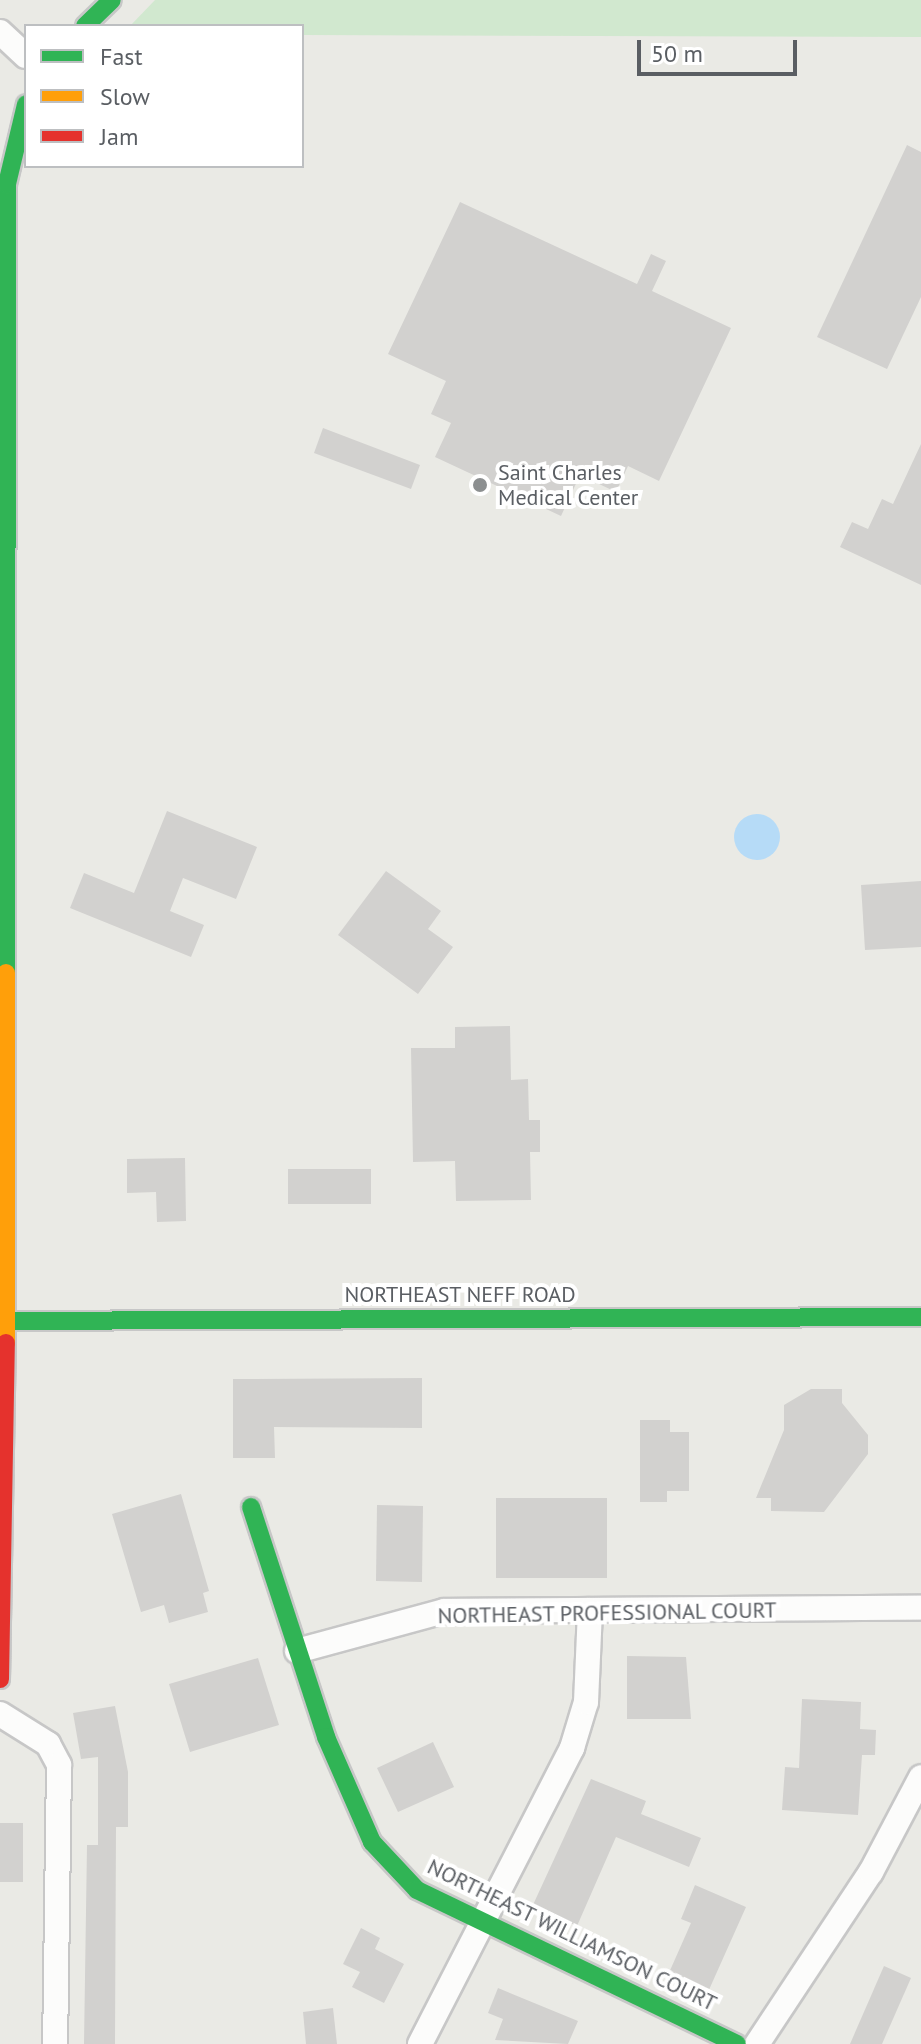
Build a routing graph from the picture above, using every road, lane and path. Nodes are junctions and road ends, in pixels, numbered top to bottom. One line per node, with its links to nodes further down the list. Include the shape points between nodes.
1 (112, 0): 2 (street)
2 (87, 24)
3 (0, 32): 4 (street)
4 (24, 54)
5 (24, 112): 7 (street, via 7,184)
6 (921, 1317): 7 (street, NORTHEAST NEFF ROAD)
7 (0, 1321): 12 (street, via 6,1603)
8 (251, 1507): 11 (street, NORTHEAST WILLIAMSON COURT)
9 (921, 1608): 10 (street, NORTHEAST PROFESSIONAL COURT)
10 (590, 1610): 11 (street, NORTHEAST PROFESSIONAL COURT, via 444,1611); 15 (street, via 586,1702 572,1748)
11 (297, 1651): 15 (street, NORTHEAST WILLIAMSON COURT, via 372,1842 417,1890)
12 (0, 1679)
13 (0, 1714): 16 (street, via 48,1744 59,1765)
14 (921, 1777): 19 (street, via 871,1872)
15 (483, 1922): 17 (street); 18 (street, NORTHEAST WILLIAMSON COURT)
16 (55, 2044)
17 (420, 2044)
18 (737, 2044)
19 (757, 2044)

